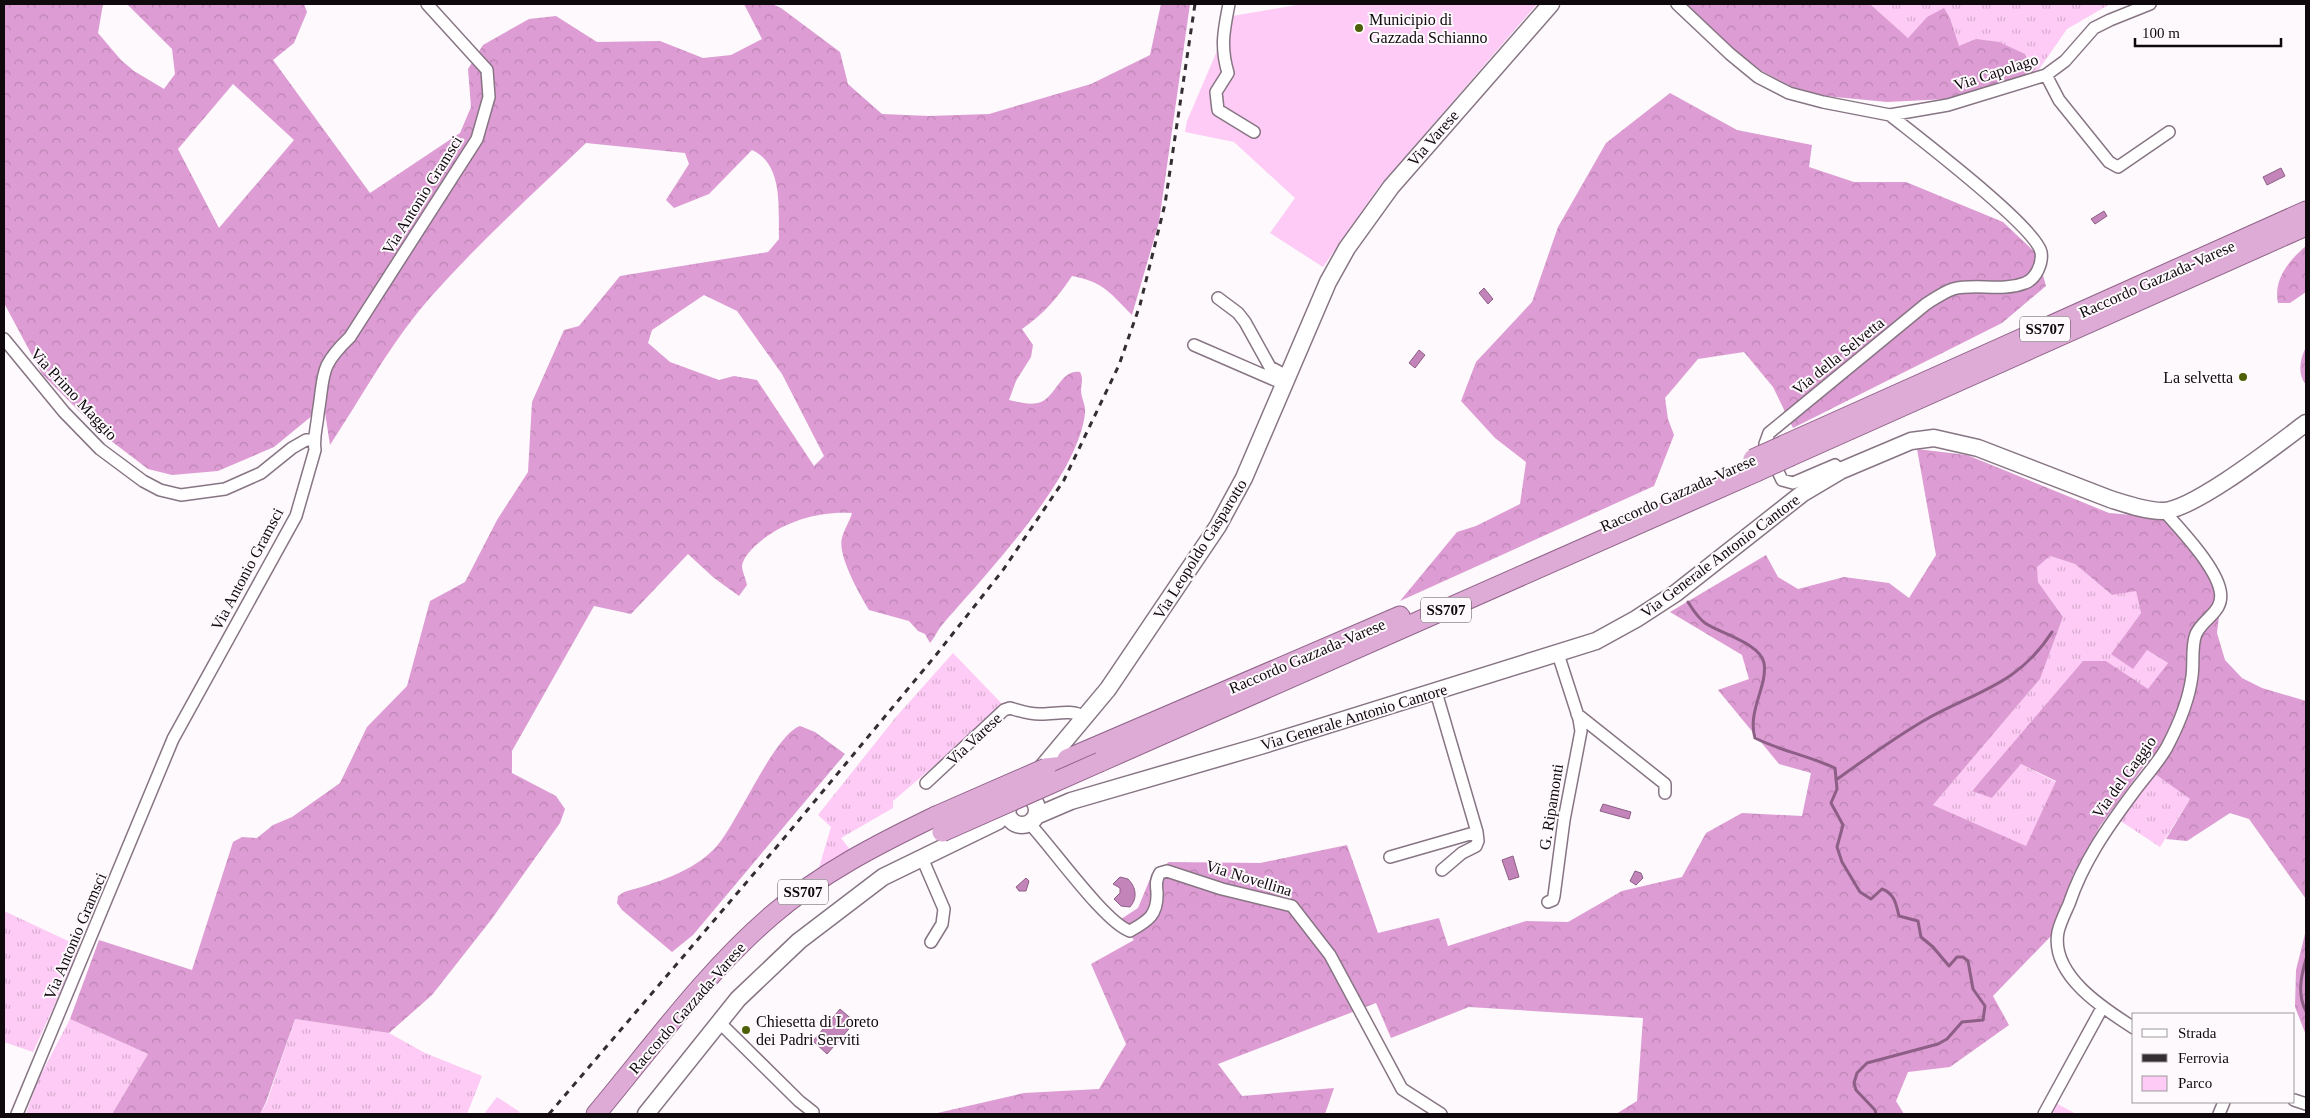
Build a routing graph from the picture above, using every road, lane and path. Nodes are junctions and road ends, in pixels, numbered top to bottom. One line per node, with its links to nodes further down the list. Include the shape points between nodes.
1 (427, 4): 19 (street, Via Antonio Gramsci, via 487,70 489,97 477,138 462,164 350,337 332,354 322,374)
2 (1229, 4): 8 (street, via 1222,37 1222,54 1228,73 1216,92 1218,110)
3 (1552, 4): 13 (main road, Via Varese, via 1391,187 1346,248)
4 (1677, 4): 7 (street, Via Capolago, via 1758,77 1790,93)
5 (2150, 4): 6 (street, Via Capolago, via 2094,28 2064,61)
6 (2046, 75): 7 (street, Via Capolago, via 1948,105); 9 (street, via 2059,100 2109,162 2118,167)
7 (1890, 115): 12 (street, Via Capolago, via 2007,211 2031,235 2041,251)
8 (1254, 132)
9 (2169, 132)
10 (2306, 211): 20 (highway, Raccordo Gazzada-Varese / SS707)
11 (2306, 226): 20 (highway, Raccordo Gazzada-Varese / SS707)
12 (2036, 274): 21 (street, Via della Selvetta, via 2026,283 1952,289 1926,304 1769,432 1765,444 1782,480 1793,483 1835,465)
13 (1328, 282): 17 (main road, Via Leopoldo Gasparotto)
14 (1218, 298): 17 (street, via 1238,313 1270,366)
15 (4, 339): 19 (street, Via Primo Maggio, via 64,412 100,449 160,490 181,495 225,489 261,473 292,448)
16 (1194, 345): 17 (street)
17 (1285, 380): 26 (main road, Via Leopoldo Gasparotto, via 1244,478 1218,526 1142,642)
18 (2306, 423): 22 (main road, Via Generale Antonio Cantore, via 2264,456 2193,500)
19 (313, 440): 44 (street, Via Antonio Gramsci, via 315,450 296,516 173,739)
20 (1788, 450): 27 (highway, Raccordo Gazzada-Varese / SS707, bridge, via 1556,548)
21 (1840, 471): 22 (main road, Via Generale Antonio Cantore, via 1911,441 1934,438 1978,448 2130,506); 23 (main road, Via Generale Antonio Cantore, via 1803,493 1676,593 1636,619 1596,641)
22 (2164, 511): 40 (street, Via del Gaggio, via 2217,579 2221,593 2219,608 2196,635 2192,678 2183,711 2166,749 2104,831 2078,877 2058,933 2059,952 2071,976)
23 (1558, 654): 24 (main road, Via Generale Antonio Cantore); 25 (street, G. Ripamonti)
24 (1436, 692): 32 (main road, Via Generale Antonio Cantore, via 1071,801); 34 (street)
25 (1577, 714): 31 (street, via 1665,784); 38 (street, G. Ripamonti, via 1581,731 1564,819 1554,896)
26 (1085, 717): 29 (main road, Via Leopoldo Gasparotto); 30 (street, Via Varese, via 1075,712 1040,714 1010,708 1004,710)
27 (1133, 740): 28 (highway, Raccordo Gazzada-Varese / SS707); 29 (highway, Raccordo Gazzada-Varese / SS707)
28 (1100, 762): 29 (highway, Raccordo Gazzada-Varese / SS707, bridge); 33 (highway, Raccordo Gazzada-Varese / SS707, bridge)
29 (1046, 767): 32 (main road, Via Leopoldo Gasparotto); 33 (highway, Raccordo Gazzada-Varese / SS707, bridge)
30 (926, 784)
31 (1665, 793)
32 (1020, 811): 36 (main road, Via Leopoldo Gasparotto); 47 (street, Via Novellina, via 1123,929 1130,931 1147,921 1154,912 1157,878 1160,873 1168,871 1222,889 1292,906 1330,955 1402,1089)
33 (939, 824): 45 (highway, Raccordo Gazzada-Varese / SS707, via 889,839 844,864 771,916 725,960)
34 (1477, 832): 35 (street); 37 (street, via 1476,846)
35 (1390, 857)
36 (922, 858): 39 (street, via 944,909 942,924); 41 (main road, Via Leopoldo Gasparotto, via 883,877 799,941 738,999)
37 (1442, 870)
38 (1548, 902)
39 (931, 942)
40 (2102, 1008): 42 (street, Via del Gaggio); 48 (street)
41 (719, 1022): 43 (street); 46 (main road, Via Leopoldo Gasparotto)
42 (2132, 1027)
43 (814, 1112)
44 (17, 1114)
45 (596, 1114)
46 (646, 1114)
47 (1441, 1114)
48 (2044, 1114)

